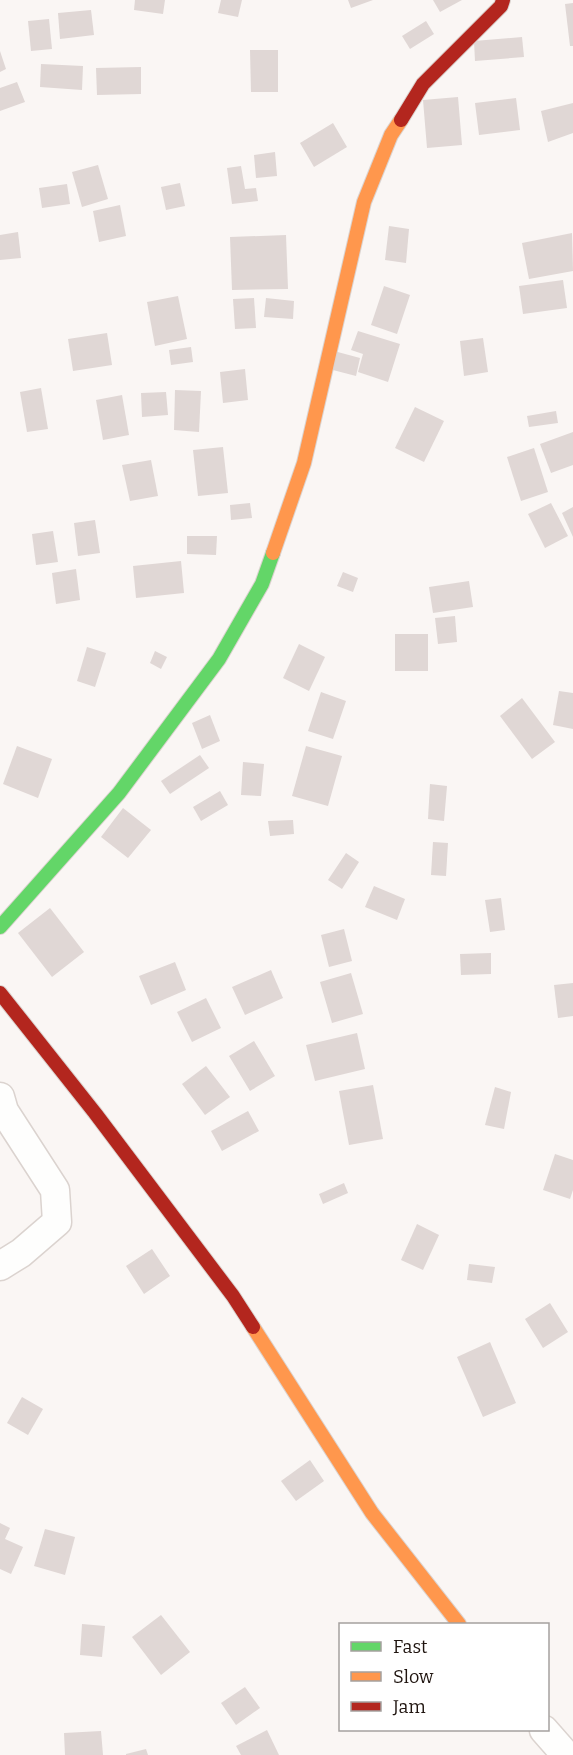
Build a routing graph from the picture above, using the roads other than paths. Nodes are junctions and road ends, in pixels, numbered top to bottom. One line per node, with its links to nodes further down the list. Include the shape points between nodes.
1 (503, 0): 2 (street, via 423,84 391,135 364,202 304,463 262,584 219,659 119,792)
2 (0, 927)
3 (0, 993): 6 (street, via 233,1296 372,1513)
4 (0, 1097): 5 (street, via 4,1111 55,1190 57,1222)
5 (0, 1266)
6 (458, 1623)
7 (545, 1731): 8 (street)
8 (566, 1755)

